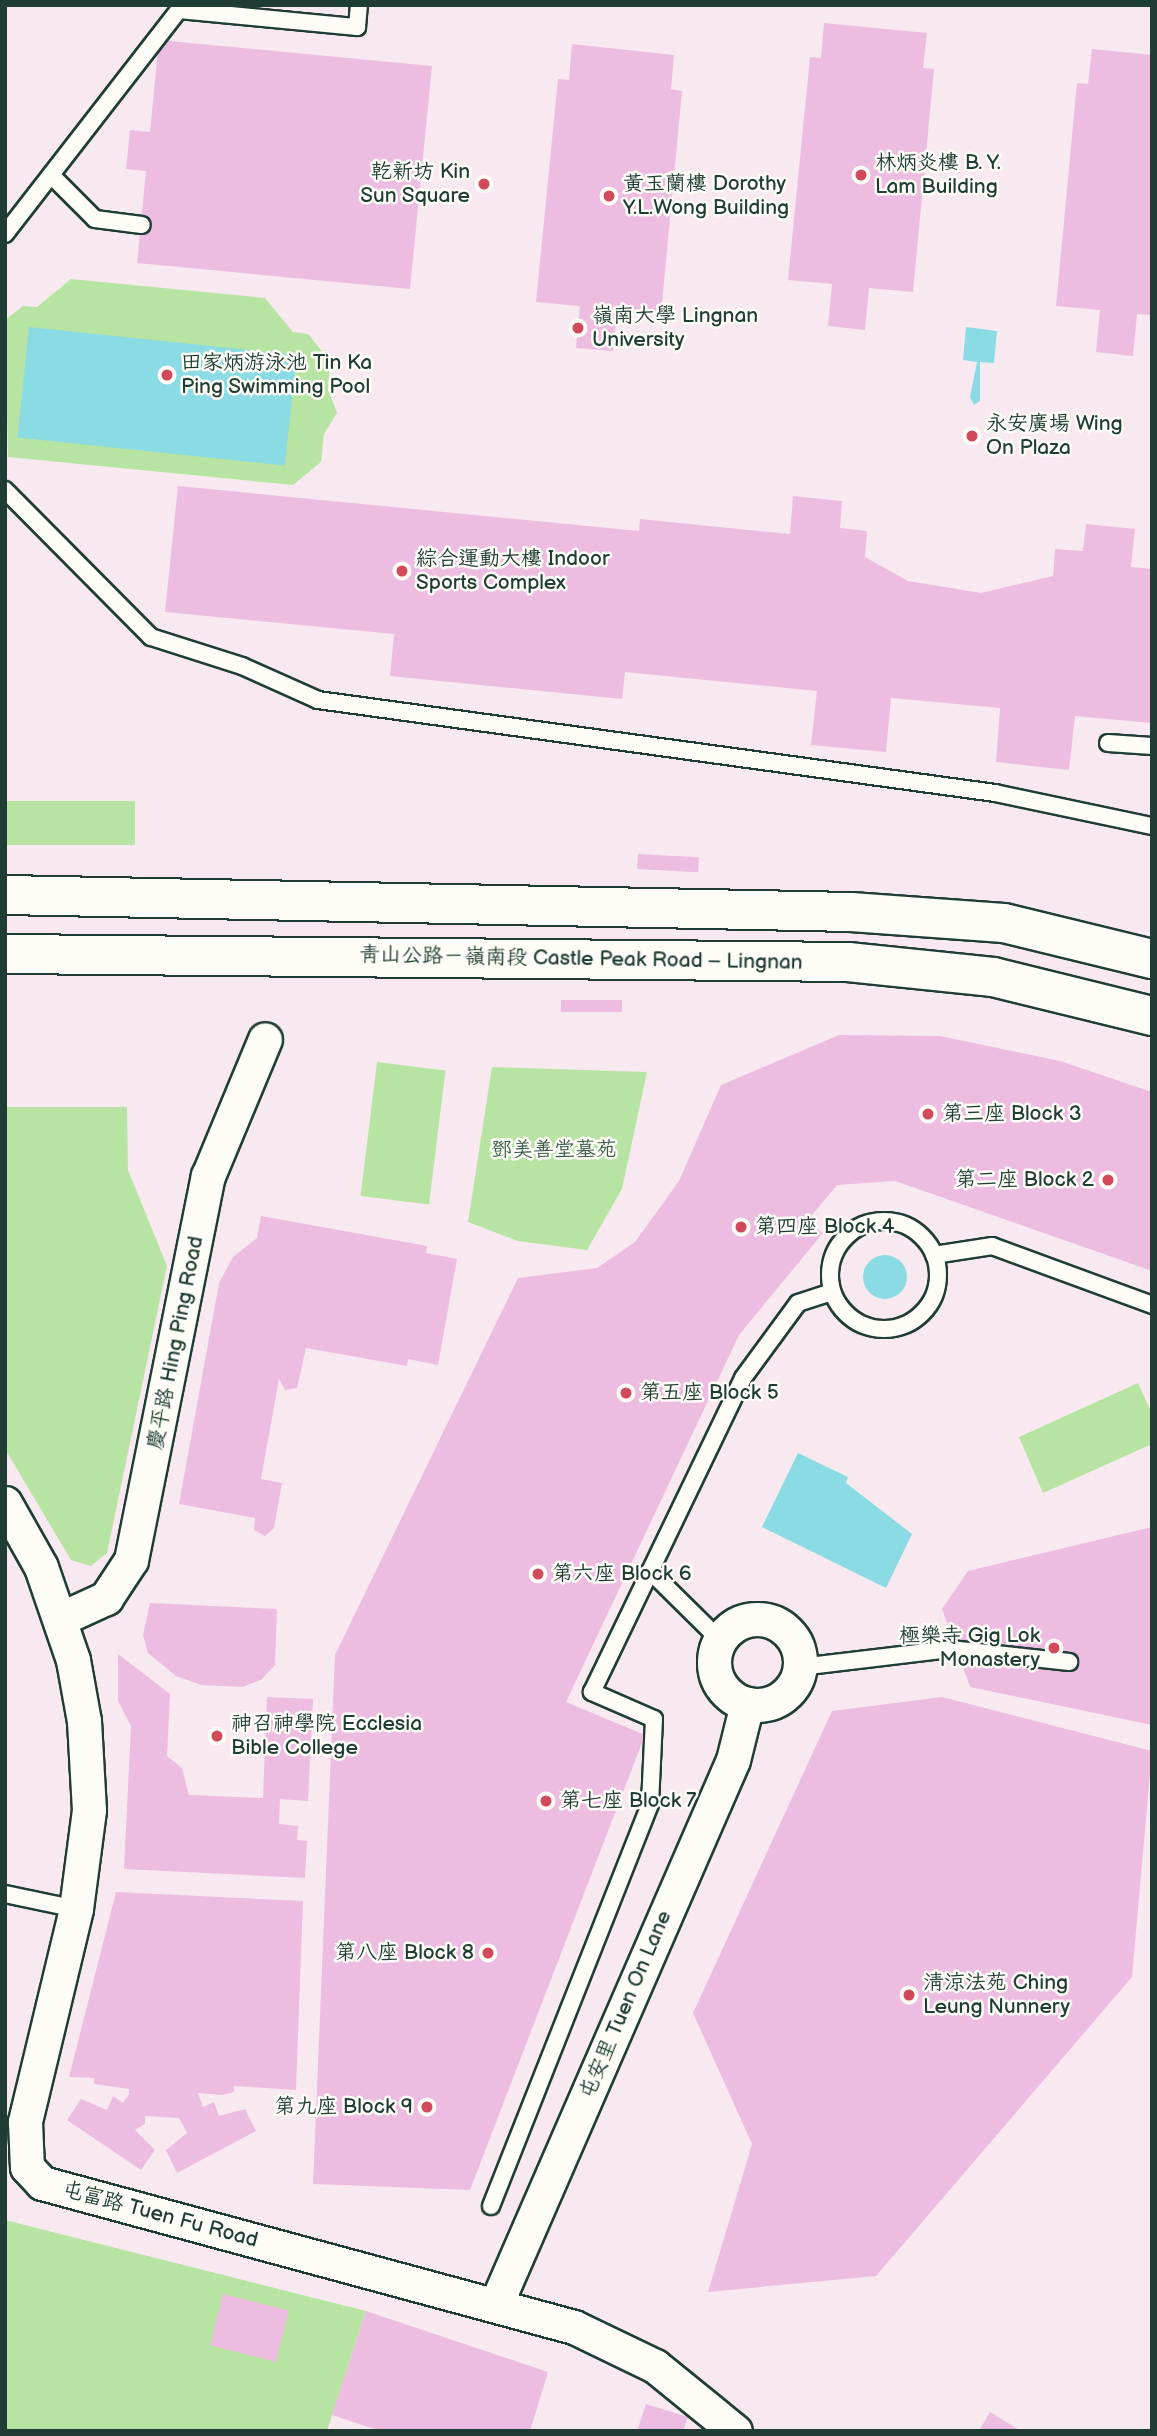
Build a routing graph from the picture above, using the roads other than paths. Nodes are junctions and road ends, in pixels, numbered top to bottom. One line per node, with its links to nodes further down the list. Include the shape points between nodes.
1 (359, 5): 2 (lane, via 357,27 179,10)
2 (51, 175): 3 (lane, via 94,219); 4 (lane)
3 (142, 225)
4 (5, 234)
5 (5, 490): 8 (lane, via 151,637 242,666 318,700 995,793)
6 (1108, 743): 7 (lane)
7 (1152, 746)
8 (1152, 826)
9 (5, 895): 11 (main road, via 342,898 864,913 1004,923)
10 (5, 954): 12 (main road, 青山公路－嶺南段 Castle Peak Road – Lingnan, via 848,962 993,976)
11 (1152, 959)
12 (1152, 1016)
13 (265, 1039): 19 (street, 慶平路 Hing Ping Road, via 208,1176 131,1560 106,1598)
14 (934, 1255): 15 (lane, via 911,1227 875,1221 857,1227 833,1255); 15 (lane, via 936,1289 929,1305 903,1326 877,1328 853,1320); 16 (lane, via 992,1246)
15 (832, 1292): 18 (lane, via 798,1303 760,1351)
16 (1152, 1305)
17 (5, 1503): 19 (street, 屯富路 Tuen Fu Road, via 41,1567)
18 (650, 1571): 20 (lane); 27 (lane, via 592,1692 654,1719 650,1804)
19 (60, 1619): 25 (street, 屯富路 Tuen Fu Road, via 84,1721 89,1810)
20 (719, 1639): 22 (street, via 742,1620 771,1620 793,1639); 23 (street, via 713,1665 717,1679 734,1699)
21 (1069, 1662): 22 (lane, via 950,1649)
22 (800, 1667): 23 (street, via 792,1687 776,1701)
23 (747, 1704): 28 (street, 屯安里 Tuen On Lane, via 733,1760)
24 (5, 1894): 25 (lane)
25 (76, 1909): 26 (street, 屯富路 Tuen Fu Road)
26 (16, 2165): 28 (street, 屯富路 Tuen Fu Road, via 42,2183)
27 (491, 2206)
28 (496, 2304): 29 (street, 屯富路 Tuen Fu Road, via 626,2349)
29 (735, 2431)

